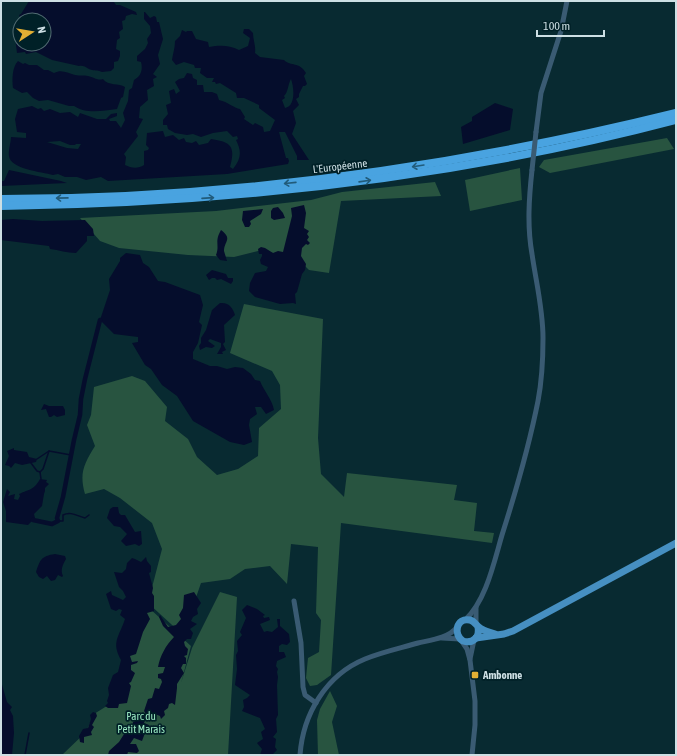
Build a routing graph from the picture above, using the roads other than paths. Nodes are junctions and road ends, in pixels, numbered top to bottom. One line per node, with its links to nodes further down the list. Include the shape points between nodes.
1 (567, 1): 10 (street, bridge, via 561,31 542,92 528,202 529,230 540,295 543,336 543,363 538,401 515,494 493,564)
2 (676, 109): 5 (highway)
3 (676, 113): 5 (highway, L'Européenne)
4 (674, 121): 7 (highway, L'Européenne, one-way to 4, via 175,200 347,184 548,150)
5 (627, 125): 6 (highway, L'Européenne, one-way to 6, via 455,160 315,180 172,194)
6 (1, 198)
7 (1, 206)
8 (676, 543): 14 (main road, via 519,627)
9 (294, 601): 19 (street, via 301,643 303,687 305,695)
10 (476, 606): 11 (street); 12 (street)
11 (465, 620): 12 (main road, via 472,621); 13 (main road)
12 (477, 626): 14 (main road); 17 (main road, via 478,634)
13 (457, 627): 15 (street); 16 (main road, via 456,632)
14 (499, 635): 17 (main road)
15 (441, 638): 16 (street); 19 (street, via 377,654 357,662 339,675)
16 (460, 639): 17 (main road, via 468,642); 18 (street)
17 (475, 639): 18 (street)
18 (470, 660): 21 (street, via 476,711)
19 (316, 702): 20 (street, via 306,724)
20 (300, 755)
21 (472, 755)

